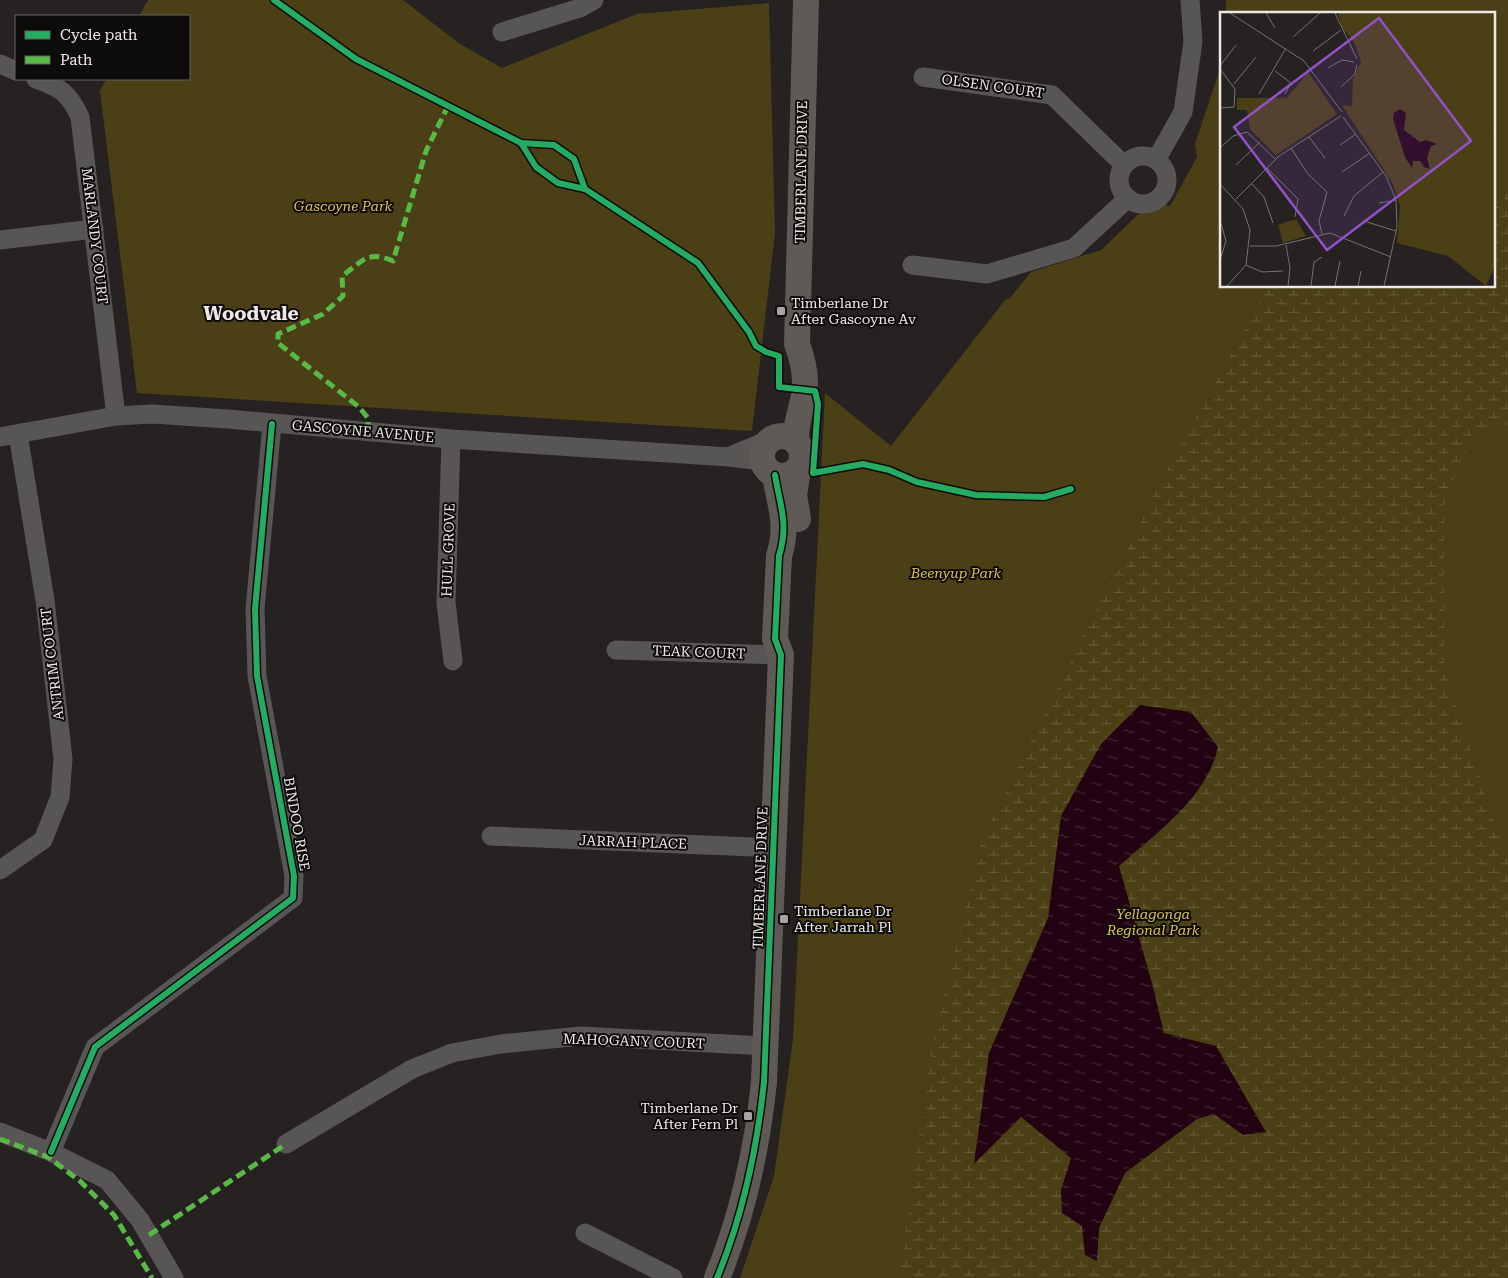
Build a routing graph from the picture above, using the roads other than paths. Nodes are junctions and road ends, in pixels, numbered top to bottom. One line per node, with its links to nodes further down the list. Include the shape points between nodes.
1 (594, 0): 4 (street, via 580,8)
2 (806, 0): 19 (street, TIMBERLANE DRIVE, via 797,344 803,361 805,390 796,426)
3 (1190, 0): 9 (street, via 1193,41 1183,112)
4 (502, 32)
5 (0, 64): 6 (street)
6 (15, 71)
7 (923, 77): 10 (street, OLSEN COURT, via 1052,95)
8 (39, 80): 12 (street, MARLANDY COURT, via 56,86 65,94 80,117)
9 (1156, 160): 10 (street, via 1138,156); 11 (street, via 1162,166 1167,182 1160,197 1145,204)
10 (1124, 165): 11 (street, via 1119,176 1120,185)
11 (1128, 198): 14 (street, via 1074,248 987,274)
12 (94, 230): 13 (street); 15 (street, MARLANDY COURT)
13 (0, 240)
14 (912, 266)
15 (116, 416): 16 (street, GASCOYNE AVENUE, via 194,416); 17 (street, GASCOYNE AVENUE)
16 (272, 424): 18 (street, GASCOYNE AVENUE); 29 (street, BINDOO RISE, via 255,609 257,676 294,876 293,898 95,1047)
17 (9, 435): 25 (street, ANTRIM COURT, via 44,600 63,759 60,797 43,840)
18 (451, 439): 19 (street, GASCOYNE AVENUE, via 729,457); 22 (street, HULL GROVE, via 446,603)
19 (779, 454): 21 (street, TIMBERLANE DRIVE, via 794,495 798,528 793,558 789,641)
20 (616, 650): 21 (street, TEAK COURT)
21 (781, 655): 24 (street, TIMBERLANE DRIVE)
22 (453, 661)
23 (491, 836): 24 (street, JARRAH PLACE)
24 (774, 848): 26 (street, TIMBERLANE DRIVE)
25 (0, 870)
26 (766, 1046): 28 (street, MAHOGANY COURT, via 581,1036 501,1044 452,1053 412,1069); 33 (street, TIMBERLANE DRIVE, via 760,1127 750,1175)
27 (0, 1132): 29 (street)
28 (286, 1144)
29 (51, 1152): 31 (street, via 107,1180 140,1220)
30 (585, 1233): 32 (street)
31 (174, 1278)
32 (673, 1278)
33 (717, 1278)

